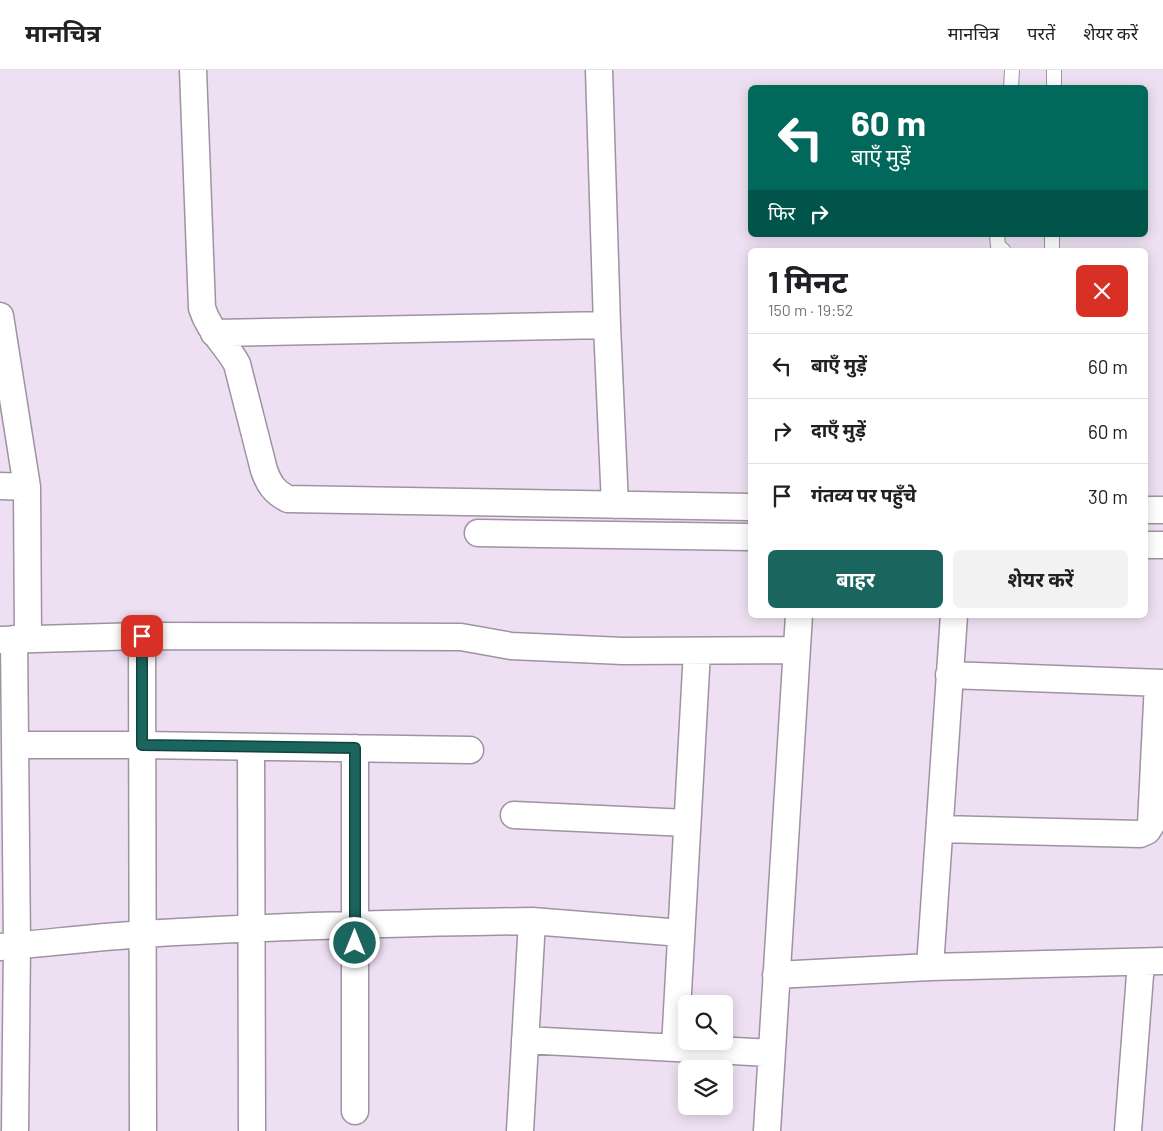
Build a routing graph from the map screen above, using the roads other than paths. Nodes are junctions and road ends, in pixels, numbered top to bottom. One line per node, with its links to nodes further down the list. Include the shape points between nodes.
1 (194, 70): 9 (street, via 202,308)
2 (599, 70): 8 (street)
3 (1012, 70): 5 (lane)
4 (1054, 70): 6 (lane)
5 (1012, 85)
6 (1054, 85)
7 (0, 316): 11 (street)
8 (607, 325): 9 (street); 12 (street)
9 (214, 333): 12 (street, via 237,364 269,484 288,498)
10 (0, 486): 11 (street)
11 (27, 486): 23 (street)
12 (615, 505): 13 (street)
13 (748, 507)
14 (1148, 510): 15 (street)
15 (1163, 510)
16 (478, 533): 17 (street)
17 (748, 537)
18 (1148, 545): 19 (street)
19 (1163, 545)
20 (799, 618): 24 (street)
21 (954, 618): 26 (street)
22 (142, 636): 23 (street); 25 (street, via 462,637 511,646); 29 (street)
23 (14, 639): 28 (street)
24 (796, 650): 25 (street); 44 (street)
25 (697, 651): 34 (street)
26 (950, 675): 27 (street); 35 (street)
27 (1161, 683): 35 (street, via 1151,826 1147,831 1140,834)
28 (15, 745): 29 (street); 41 (street)
29 (142, 745): 30 (street); 40 (street)
30 (250, 746): 31 (street); 38 (street)
31 (355, 748): 32 (street); 37 (street)
32 (470, 750)
33 (514, 815): 34 (street)
34 (687, 823): 39 (street)
35 (940, 829): 43 (street)
36 (532, 921): 37 (street); 39 (street); 45 (street)
37 (355, 924): 38 (street); 48 (street)
38 (252, 929): 40 (street); 51 (street)
39 (681, 933): 46 (street)
40 (143, 934): 41 (street); 50 (street)
41 (8, 946): 49 (street)
42 (1152, 961): 43 (street); 54 (street)
43 (930, 968): 44 (street)
44 (776, 975): 47 (street)
45 (525, 1040): 46 (street); 52 (street)
46 (675, 1047): 47 (street)
47 (771, 1053): 53 (street)
48 (355, 1111)
49 (15, 1131)
50 (142, 1131)
51 (252, 1131)
52 (520, 1131)
53 (767, 1131)
54 (1128, 1131)

